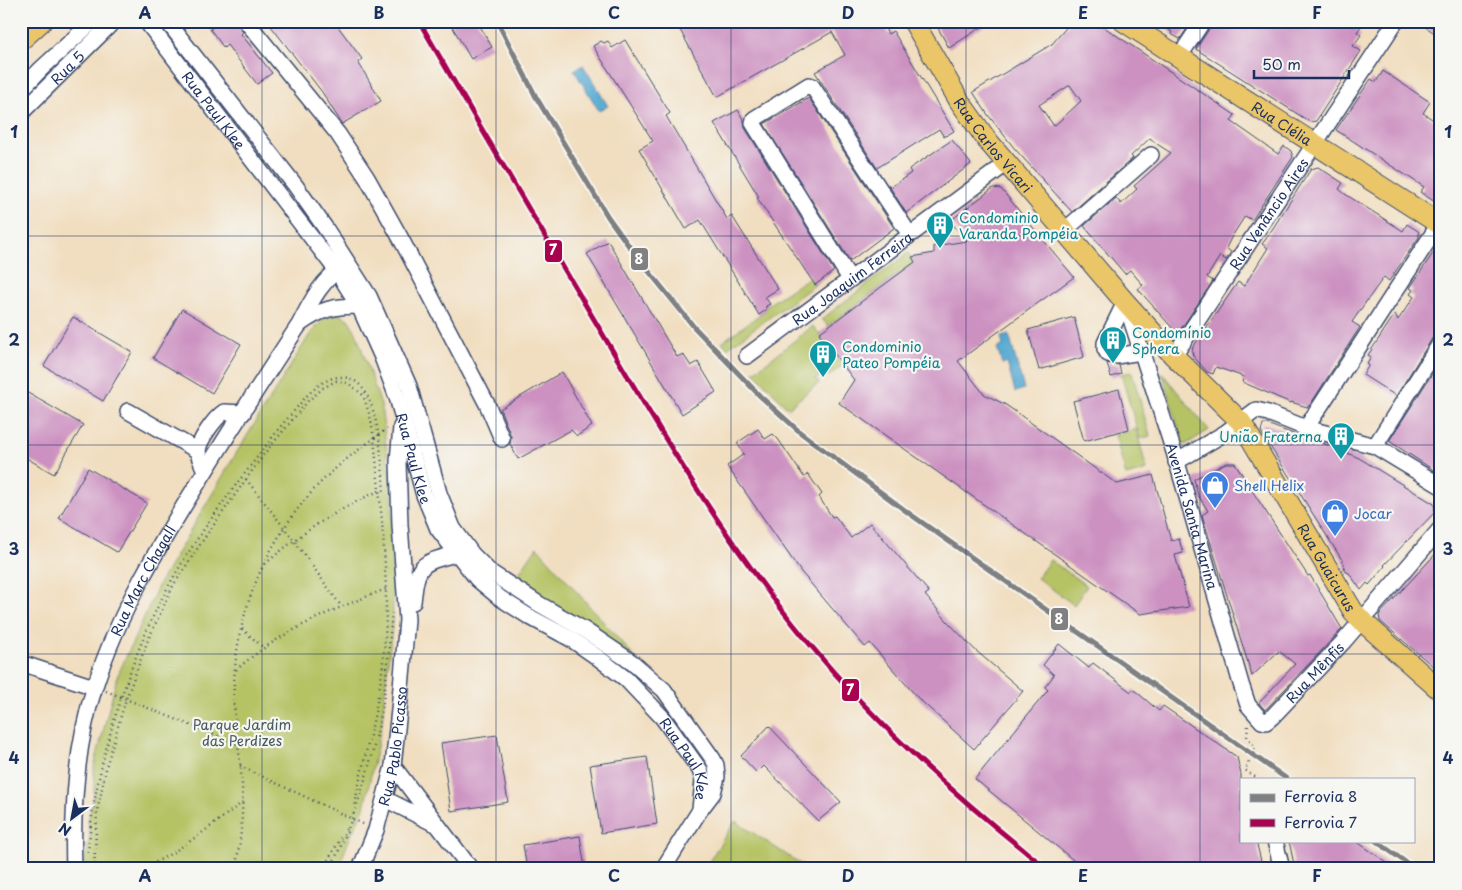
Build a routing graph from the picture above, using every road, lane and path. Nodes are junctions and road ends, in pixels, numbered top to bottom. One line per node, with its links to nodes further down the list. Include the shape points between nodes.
1 (42, 21): 11 (main road)
2 (94, 21): 13 (street)
3 (114, 21): 14 (street, Rua 5)
4 (146, 21): 21 (street, Rua Paul Klee)
5 (167, 21): 21 (street, Rua Paul Klee, via 295,185)
6 (246, 21): 37 (street, via 338,134 367,178 487,404)
7 (913, 21): 17 (main road, Rua Carlos Vicari, via 960,102)
8 (1123, 21): 12 (main road, Rua Clélia)
9 (1203, 21): 12 (street)
10 (1396, 21): 15 (street, Rua Venâncio Aires)
11 (21, 40)
12 (1179, 57): 15 (main road, Rua Clélia)
13 (21, 90)
14 (21, 113)
15 (1315, 144): 18 (main road, Rua Clélia); 29 (street, Rua Venâncio Aires)
16 (1151, 155): 19 (street)
17 (1007, 163): 19 (main road, Rua Carlos Vicari); 20 (street, Rua Joaquim Ferreira)
18 (1440, 223): 34 (street)
19 (1064, 230): 23 (main road, Rua Carlos Vicari)
20 (910, 236): 22 (street, Rua Joaquim Ferreira); 22 (street, via 812,86 753,121)
21 (343, 267): 24 (street, Rua Paul Klee); 25 (street, Rua Marc Chagall, via 323,283); 72 (street, Rua Paul Klee, via 369,296 409,386 439,493 453,528 490,572 584,629 633,663 664,690 716,765 715,789)
22 (850, 279): 28 (street, Rua Joaquim Ferreira)
23 (1125, 302): 27 (street, Avenida Santa Marina); 27 (street, via 1105,349 1108,354 1116,356); 29 (main road, Rua Carlos Vicari)
24 (359, 306): 25 (street, Rua Marc Chagall, via 326,309); 32 (street, Rua Paul Klee, via 382,357)
25 (299, 325): 31 (street, Rua Marc Chagall)
26 (1441, 342): 38 (street)
27 (1141, 352): 40 (street, Avenida Santa Marina)
28 (747, 356)
29 (1174, 356): 33 (main road, Rua Guaicurus)
30 (128, 411): 39 (street)
31 (242, 413): 39 (street, via 224,412 217,417); 41 (street, Rua Marc Chagall)
32 (402, 417): 35 (path); 49 (street, Rua Paul Klee, via 424,496 438,529); 54 (street, Rua Pablo Picasso, via 398,461)
33 (1240, 422): 34 (street, via 1256,410); 40 (street); 55 (main road, Rua Guaicurus)
34 (1306, 428): 38 (street)
35 (378, 435): 36 (path); 45 (path); 62 (path, via 367,393 354,380 342,376 314,389 266,444 210,519 180,566 157,606)
36 (374, 438): 42 (path, via 362,395 348,383 336,381 308,401); 44 (path); 46 (path, via 323,480)
37 (502, 439)
38 (1375, 446): 43 (street)
39 (198, 451): 41 (street)
40 (1176, 462): 64 (street, Avenida Santa Marina, via 1248,705 1262,721)
41 (205, 471): 60 (street, Rua Marc Chagall, via 130,599)
42 (246, 479): 46 (path); 63 (path, via 173,586)
43 (1441, 486)
44 (379, 491): 48 (path, via 354,501); 51 (path)
45 (384, 495)
46 (284, 527): 48 (path); 50 (path)
47 (1441, 528): 55 (street, Rua Mênfis)
48 (294, 539): 50 (path); 52 (path)
49 (456, 554): 54 (street, Rua Pablo Picasso, via 430,562 420,570); 72 (street, Rua Paul Klee, via 477,579 500,598 571,639 626,680 662,717 700,770 703,781)
50 (263, 566): 56 (path)
51 (386, 589): 52 (path); 73 (path, via 376,712)
52 (341, 606): 57 (path, via 288,632)
53 (392, 608): 73 (path, via 382,709)
54 (407, 620): 68 (street, Rua Pablo Picasso)
55 (1361, 620): 61 (main road, Rua Guaicurus); 64 (street, Rua Mênfis)
56 (241, 629): 57 (path); 59 (path)
57 (264, 648): 59 (path)
58 (21, 663): 60 (street)
59 (235, 671): 65 (path)
60 (94, 687): 62 (path); 79 (street, Rua Marc Chagall, via 81,744 75,791)
61 (1441, 691)
62 (121, 697): 63 (path); 77 (path, via 93,805)
63 (126, 699): 65 (path); 80 (path, via 97,813)
64 (1267, 722)
65 (237, 744): 67 (path)
66 (1255, 747): 69 (path, via 1245,770)
67 (240, 766): 71 (path); 73 (path)
68 (393, 766): 70 (street, Rua Pablo Picasso); 74 (street)
69 (1257, 778)
70 (385, 799): 74 (street); 75 (street, Rua Pablo Picasso)
71 (243, 802): 78 (path); 83 (path)
72 (700, 810): 88 (street)
73 (353, 819): 75 (path); 84 (path); 85 (path)
74 (436, 824): 87 (street)
75 (376, 830): 86 (street, Rua Pablo Picasso)
76 (1275, 842): 89 (street)
77 (88, 857)
78 (153, 864): 81 (path); 82 (path)
79 (74, 869)
80 (94, 869)
81 (142, 869)
82 (156, 869)
83 (235, 869)
84 (323, 869)
85 (330, 869)
86 (360, 869)
87 (471, 869)
88 (663, 869)
89 (1282, 869)

